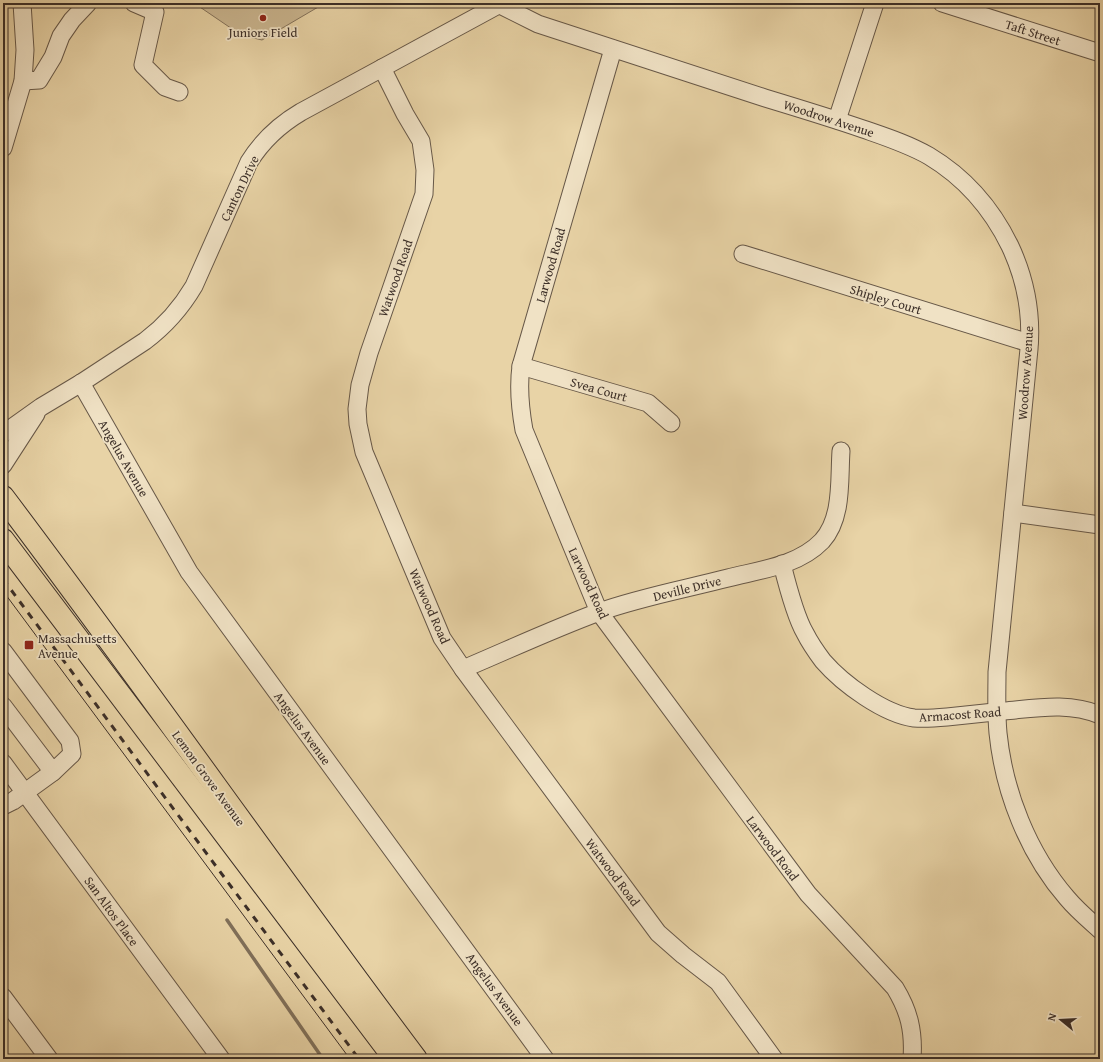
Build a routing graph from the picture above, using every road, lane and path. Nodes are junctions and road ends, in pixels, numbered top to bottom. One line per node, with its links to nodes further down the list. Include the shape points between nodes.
1 (22, 3): 10 (street, via 25,50)
2 (88, 3): 10 (street, via 61,36 53,57 39,80)
3 (134, 3): 11 (street, via 155,12 143,65 165,87)
4 (875, 3): 12 (street)
5 (942, 3): 8 (street, Taft Street)
6 (501, 4): 7 (street, Woodrow Avenue, via 538,24); 9 (street, Canton Drive)
7 (613, 49): 12 (street, Woodrow Avenue); 16 (street, Larwood Road)
8 (1100, 53)
9 (382, 68): 17 (street, Canton Drive, via 292,117 269,136 249,162 194,286 181,307 155,333); 30 (street, Watwood Road, via 421,141 425,170 424,194 369,353 360,385 358,424 364,452 432,616 442,638)
10 (23, 81): 13 (street)
11 (179, 92)
12 (837, 120): 15 (street, Woodrow Avenue, via 900,142 928,156 959,177 984,204 1005,236 1020,270 1028,307)
13 (3, 148)
14 (743, 254): 15 (street, Shipley Court)
15 (1030, 344): 24 (street, Woodrow Avenue)
16 (521, 366): 19 (street, Svea Court, via 648,403); 28 (street, Larwood Road, via 520,409 524,430)
17 (82, 383): 18 (street, Canton Drive); 44 (street, Angelus Avenue, via 189,572)
18 (41, 407): 20 (street, Canton Drive); 22 (street, Canton Drive)
19 (671, 423)
20 (3, 434)
21 (841, 451): 27 (street, Deville Drive, via 838,505 831,527 811,550)
22 (3, 465)
23 (3, 497): 43 (main road, Lemon Grove Avenue, via 338,957)
24 (1013, 513): 25 (street); 32 (street, Woodrow Avenue, via 997,672)
25 (1100, 525)
26 (3, 540): 42 (main road, Lemon Grove Avenue)
27 (782, 564): 28 (street, Deville Drive); 32 (street, Armacost Road, via 804,632 823,661 870,701 898,714 916,718)
28 (599, 612): 30 (street, Deville Drive); 46 (street, Larwood Road, via 808,894 895,988 904,1003 911,1026)
29 (3, 652): 35 (street, via 70,741 72,754)
30 (462, 669): 45 (street, Watwood Road, via 658,933 718,982)
31 (3, 706): 35 (street)
32 (997, 712): 33 (street, Armacost Road, via 1069,707); 38 (street, Woodrow Avenue, via 1004,773 1024,830 1042,864 1067,898)
33 (1100, 714)
34 (3, 763): 36 (street, San Altos Place)
35 (53, 772): 36 (street)
36 (24, 792): 37 (street); 41 (street, San Altos Place)
37 (3, 806)
38 (1100, 930)
39 (3, 997): 40 (street)
40 (50, 1059)
41 (221, 1059)
42 (395, 1059)
43 (416, 1059)
44 (545, 1059)
45 (774, 1059)
46 (912, 1059)

